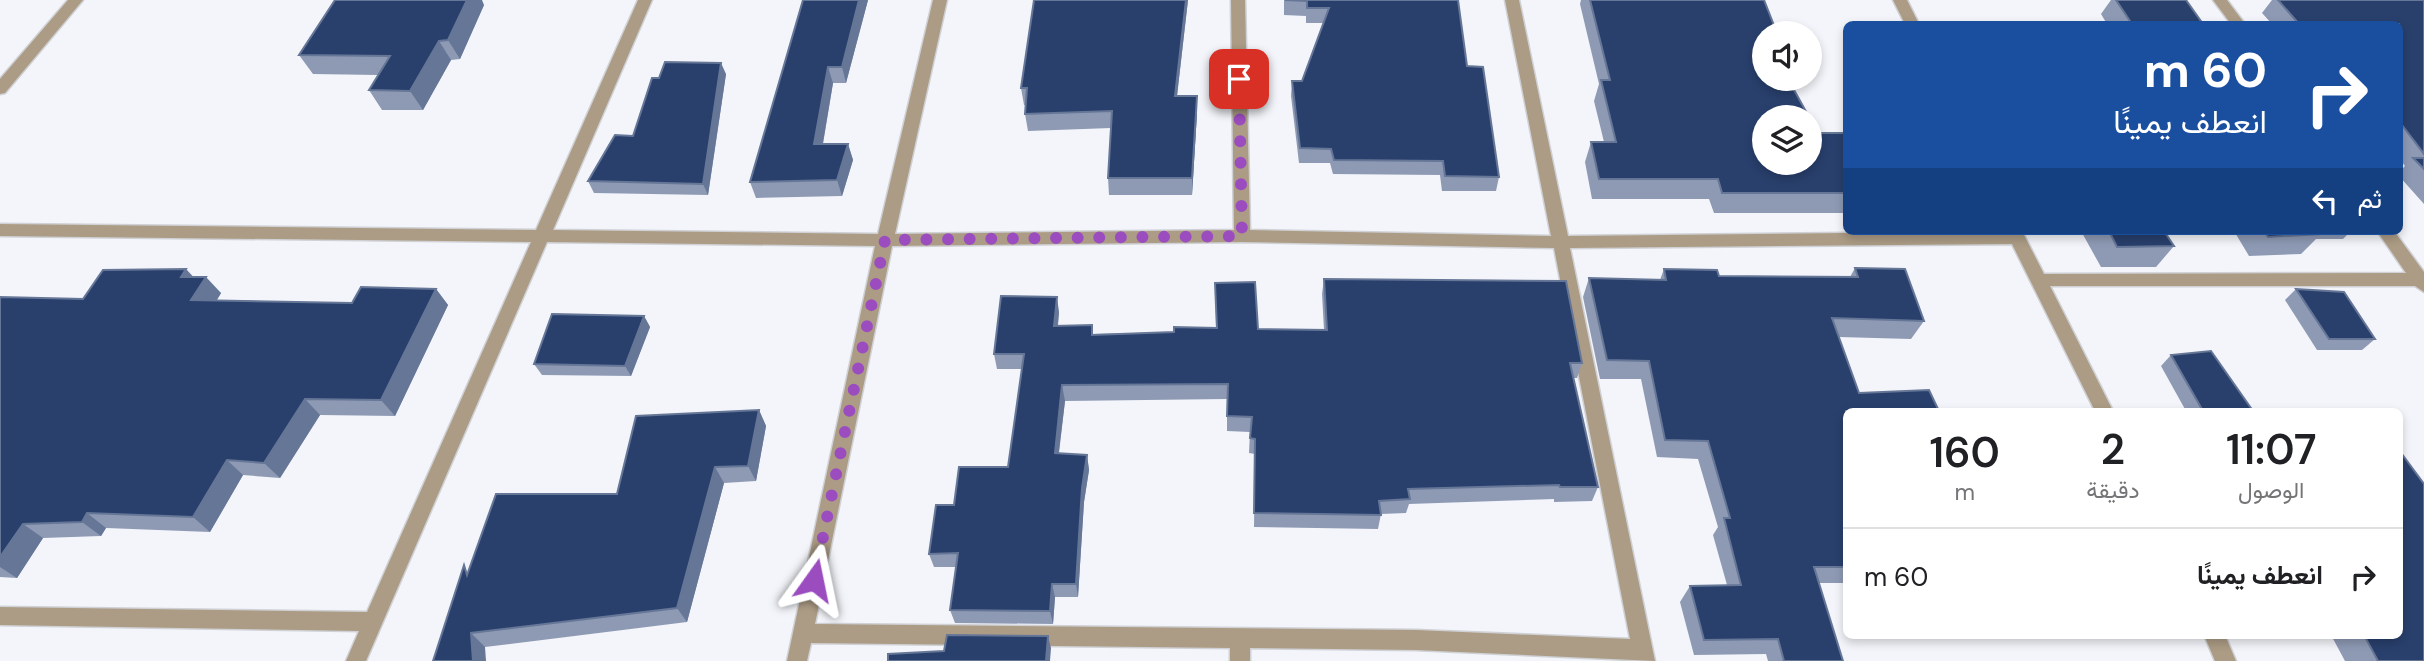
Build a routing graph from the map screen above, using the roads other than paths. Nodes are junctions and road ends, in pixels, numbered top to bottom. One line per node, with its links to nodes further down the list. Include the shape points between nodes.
1 (76, 0): 10 (street)
2 (645, 0): 12 (street)
3 (940, 0): 17 (street)
4 (1238, 0): 16 (street)
5 (1512, 0): 18 (street)
6 (1900, 0): 8 (street)
7 (2220, 0): 9 (street)
8 (1910, 21)
9 (2236, 21)
10 (0, 89)
11 (0, 230): 12 (street)
12 (542, 235): 17 (street); 23 (street)
13 (1959, 235): 18 (street)
14 (2016, 235): 19 (street)
15 (2388, 235): 20 (street)
16 (1242, 236): 17 (street); 18 (street)
17 (885, 240): 24 (street)
18 (1560, 242): 27 (street)
19 (2039, 280): 20 (street); 21 (street)
20 (2423, 281)
21 (2103, 408)
22 (0, 616): 23 (street)
23 (373, 622): 28 (street)
24 (803, 633): 25 (street); 29 (street)
25 (1240, 638): 27 (street, via 1416,640); 30 (street)
26 (2216, 639): 31 (street)
27 (1643, 655)
28 (356, 661)
29 (797, 661)
30 (1240, 661)
31 (2226, 661)

